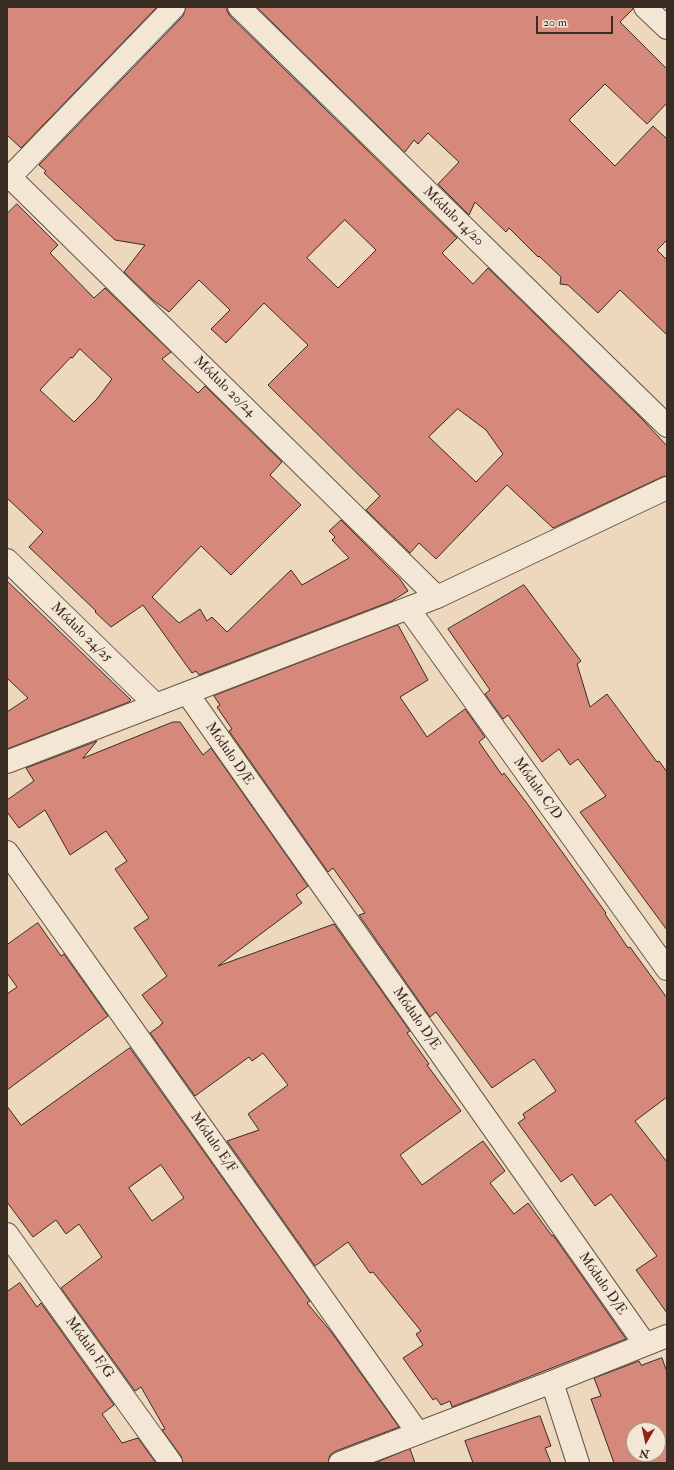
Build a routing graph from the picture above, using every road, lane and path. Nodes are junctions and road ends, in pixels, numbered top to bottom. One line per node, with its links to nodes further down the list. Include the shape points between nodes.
1 (174, 7): 5 (street)
2 (240, 7): 6 (street, Módulo 14/20)
3 (645, 7): 4 (street)
4 (667, 28)
5 (8, 177): 9 (street, Módulo 20/24)
6 (667, 426)
7 (667, 488): 9 (street)
8 (7, 560): 12 (street, Módulo 24/25)
9 (437, 597): 10 (street)
10 (408, 608): 11 (street); 15 (street, Módulo C/D)
11 (187, 693): 12 (street); 18 (street, Módulo D/E)
12 (156, 705): 13 (street)
13 (7, 762)
14 (7, 852): 20 (street, Módulo E/F)
15 (667, 969)
16 (7, 1234): 21 (street, Módulo F/G)
17 (667, 1336): 18 (street)
18 (645, 1344): 19 (street)
19 (552, 1382): 20 (street); 23 (street)
20 (418, 1434): 22 (street)
21 (171, 1463)
22 (340, 1463)
23 (578, 1463)

